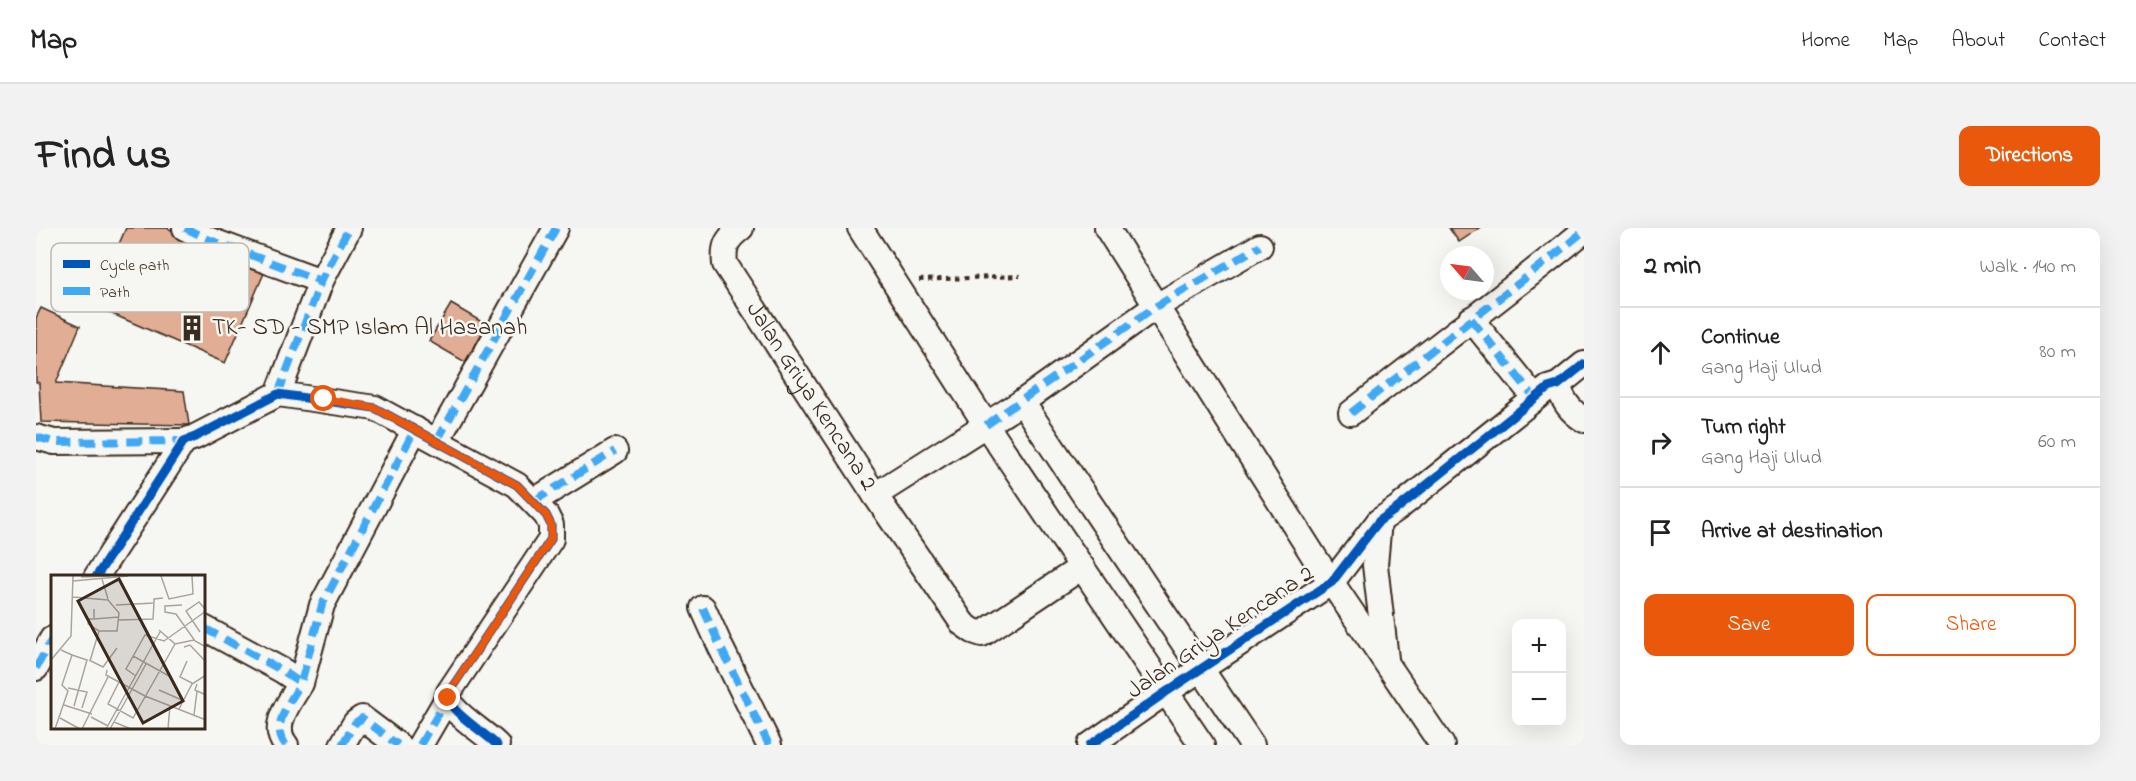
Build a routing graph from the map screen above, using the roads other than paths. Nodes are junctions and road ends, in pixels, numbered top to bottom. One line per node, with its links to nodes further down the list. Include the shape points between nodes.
1 (185, 228): 8 (street)
2 (349, 228): 11 (street)
3 (556, 228): 25 (street)
4 (741, 228): 27 (street, Jalan Griya Kencana 2, via 728,239 725,264)
5 (860, 228): 21 (street, Jalan Griya Kencana 2)
6 (1107, 228): 12 (street, Jalan Griya Kencana 2)
7 (1584, 231): 13 (street)
8 (218, 243)
9 (1260, 246): 12 (street)
10 (249, 254): 11 (street)
11 (321, 281): 16 (street)
12 (1155, 307): 18 (street); 32 (street, Jalan Griya Kencana 2)
13 (1471, 319): 17 (street); 19 (street)
14 (1584, 364): 15 (street, Jalan Griya Kencana 2)
15 (1558, 385): 17 (street, Jalan Griya Kencana 2); 20 (street, via 1562,400)
16 (278, 394): 22 (street, via 375,408); 24 (street)
17 (1535, 398): 29 (street, Jalan Griya Kencana 2)
18 (1022, 402): 21 (street); 38 (street, Jalan Griya Kencana 2)
19 (1352, 413)
20 (1584, 420)
21 (986, 425): 27 (street); 30 (street, Jalan Griya Kencana 2)
22 (415, 429): 25 (street); 39 (street, via 322,605)
23 (36, 437): 24 (street, via 54,442)
24 (184, 441): 31 (street)
25 (437, 441): 28 (street, via 517,485)
26 (615, 451): 28 (street)
27 (876, 495): 30 (street, Jalan Griya Kencana 2, via 963,624 973,631 982,633)
28 (534, 501): 41 (street, via 551,525 551,539 449,692)
29 (1378, 521): 32 (street, Jalan Griya Kencana 2); 36 (street, Jalan Griya Kencana 2, via 1374,565)
30 (1082, 567): 40 (street, Jalan Griya Kencana 2)
31 (97, 575)
32 (1332, 582): 36 (street, Jalan Griya Kencana 2); 38 (street, Jalan Griya Kencana 2)
33 (703, 608): 47 (street)
34 (206, 629): 39 (street)
35 (51, 641): 37 (street)
36 (1387, 663): 51 (street, Jalan Griya Kencana 2)
37 (36, 668)
38 (1202, 669): 40 (street, Jalan Griya Kencana 2); 50 (street, Jalan Griya Kencana 2)
39 (301, 683): 42 (street, via 279,723 279,734)
40 (1166, 692): 48 (street, Jalan Griya Kencana 2); 49 (street, Jalan Griya Kencana 2)
41 (448, 700): 45 (street); 46 (street)
42 (286, 745)
43 (342, 745): 44 (street, via 362,718)
44 (398, 745)
45 (420, 745)
46 (497, 745)
47 (769, 745)
48 (1090, 745)
49 (1202, 745)
50 (1252, 745)
51 (1442, 745)

